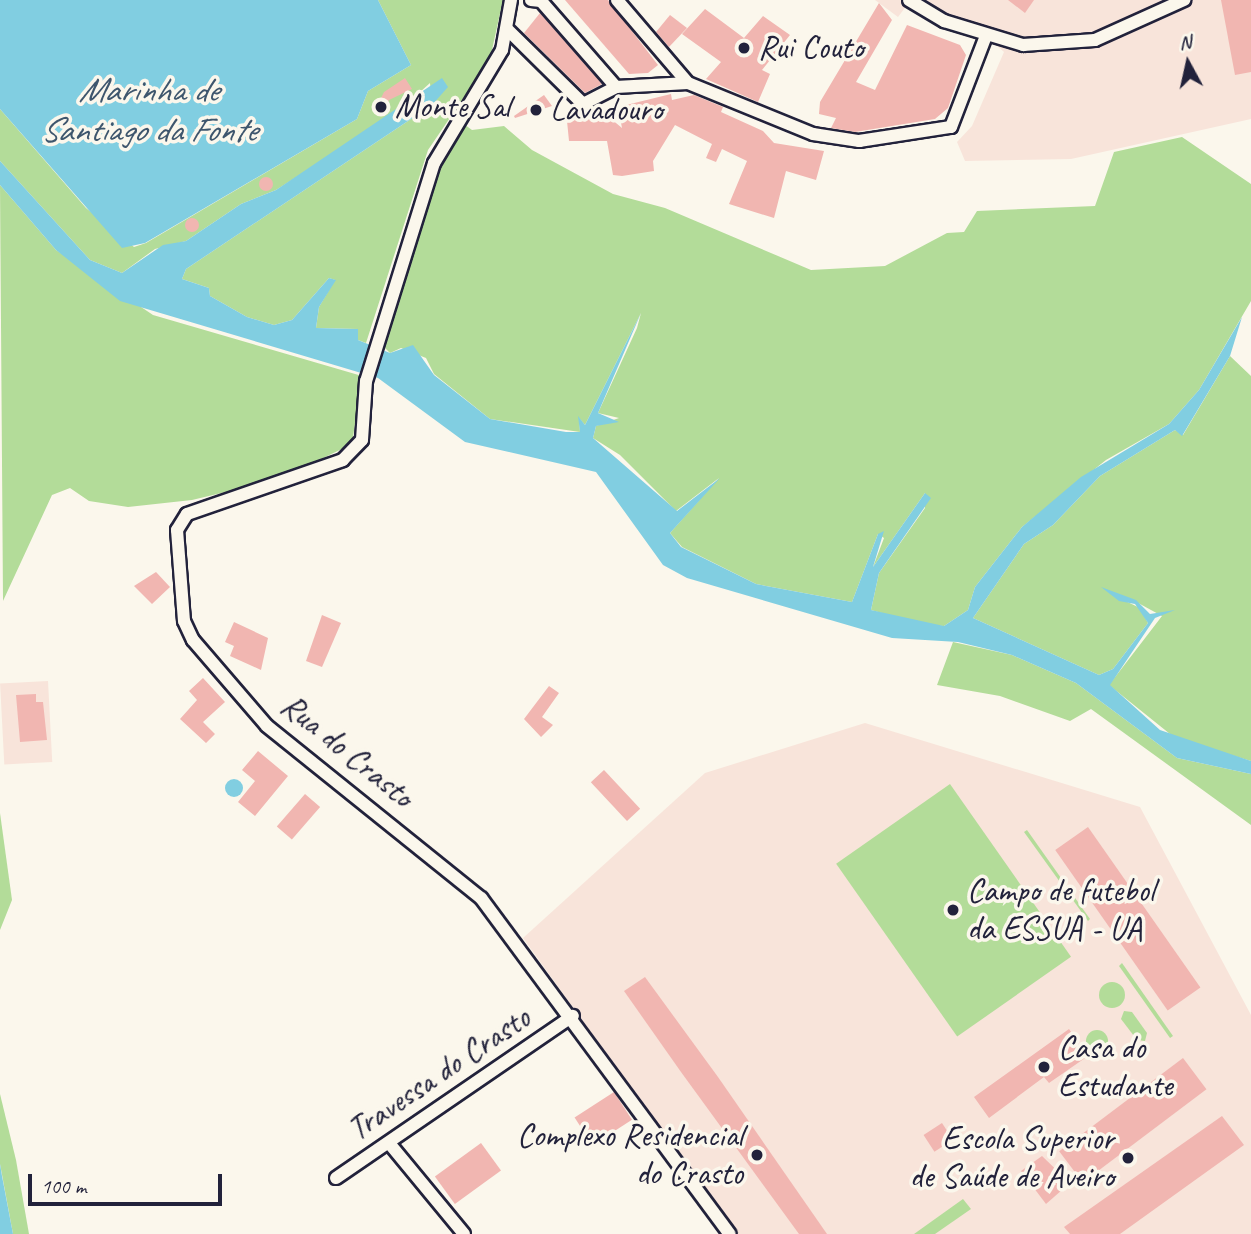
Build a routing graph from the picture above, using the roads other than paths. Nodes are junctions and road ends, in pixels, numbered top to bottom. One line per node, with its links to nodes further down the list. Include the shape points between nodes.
1 (511, 0): 6 (street, Rua do Crasto)
2 (531, 0): 9 (street, via 541,1)
3 (617, 0): 8 (street)
4 (909, 0): 7 (street)
5 (1184, 0): 7 (street, via 1095,40 1023,45)
6 (507, 29): 9 (street, via 575,101 583,104); 10 (street, Rua do Crasto, via 495,65 434,163 366,381 362,440 343,460 187,514 177,530 184,621 193,640 267,726 481,898)
7 (986, 36): 8 (street, via 959,119 951,127 859,141 813,134)
8 (688, 83): 9 (street)
9 (616, 87)
10 (573, 1016): 11 (street, Travessa do Crasto); 14 (street, Rua do Crasto)
11 (389, 1143): 12 (street, Travessa do Crasto); 13 (street)
12 (335, 1178)
13 (464, 1234)
14 (730, 1234)

